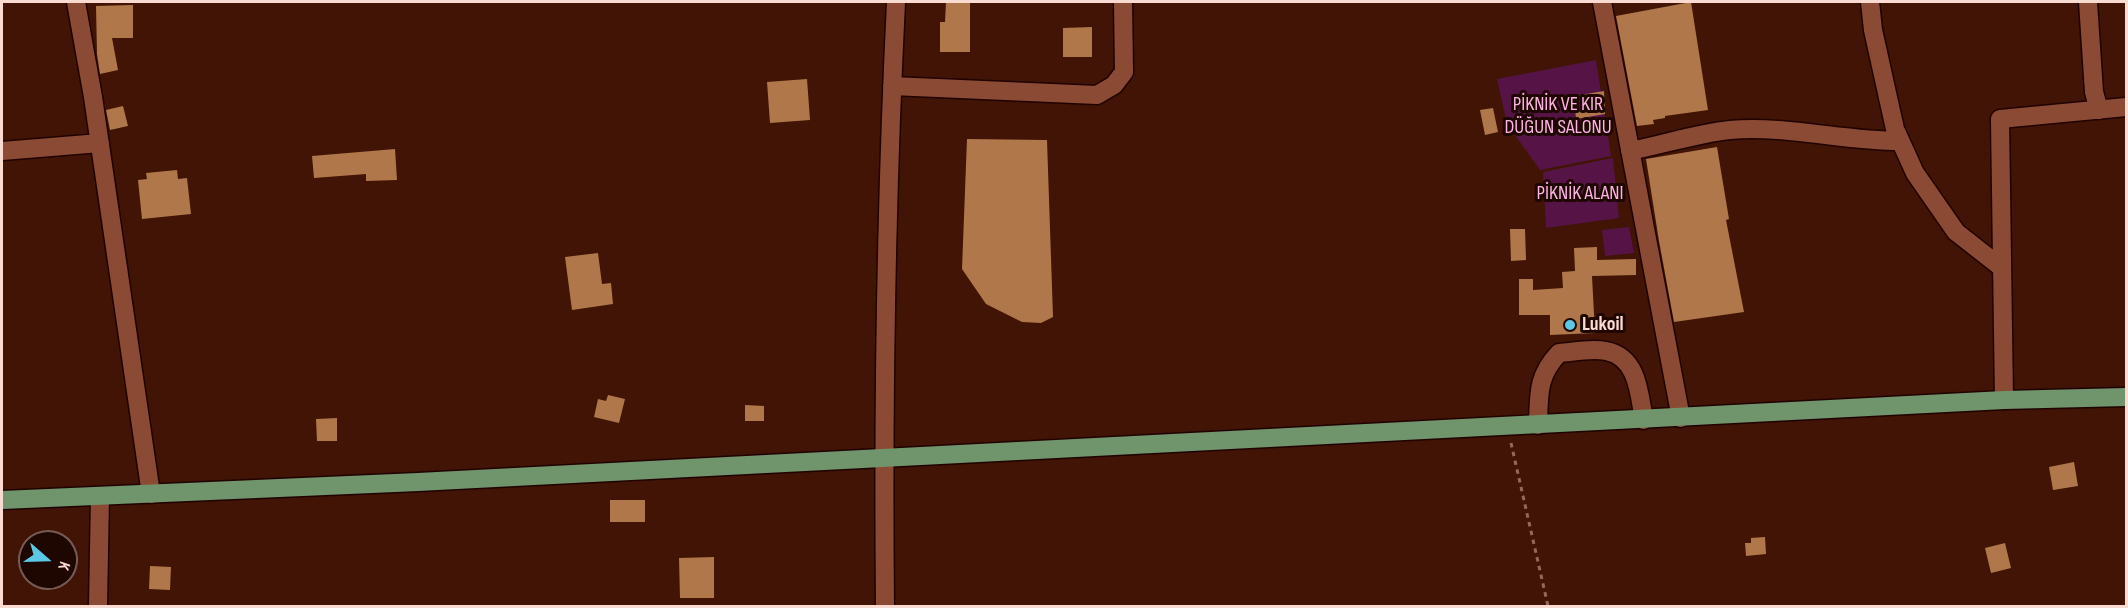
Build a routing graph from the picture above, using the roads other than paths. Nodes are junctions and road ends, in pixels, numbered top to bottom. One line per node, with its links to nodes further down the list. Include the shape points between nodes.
1 (76, 2): 11 (street)
2 (896, 2): 7 (street)
3 (1123, 2): 7 (street, via 1124,72 1114,85 1097,95)
4 (1602, 2): 13 (street)
5 (1870, 2): 10 (street, via 1894,129)
6 (2088, 2): 9 (street, via 2094,92)
7 (892, 86): 20 (street)
8 (2127, 107): 9 (street)
9 (2099, 110): 14 (street, via 2000,119)
10 (1900, 141): 13 (street, via 1730,130); 14 (street, via 1915,173 1956,232)
11 (100, 143): 12 (street); 21 (street)
12 (2, 151)
13 (1630, 151): 17 (street)
14 (2002, 268): 16 (street)
15 (2127, 397): 16 (main road)
16 (2004, 400): 17 (main road)
17 (1681, 418): 18 (main road)
18 (1644, 420): 19 (main road); 19 (street, via 1637,380 1628,364 1604,351 1570,352 1559,353 1551,360 1542,377)
19 (1538, 425): 20 (main road)
20 (884, 458): 21 (main road); 25 (street)
21 (150, 494): 22 (main road)
22 (100, 496): 23 (main road); 24 (street)
23 (2, 500)
24 (98, 606)
25 (885, 606)

